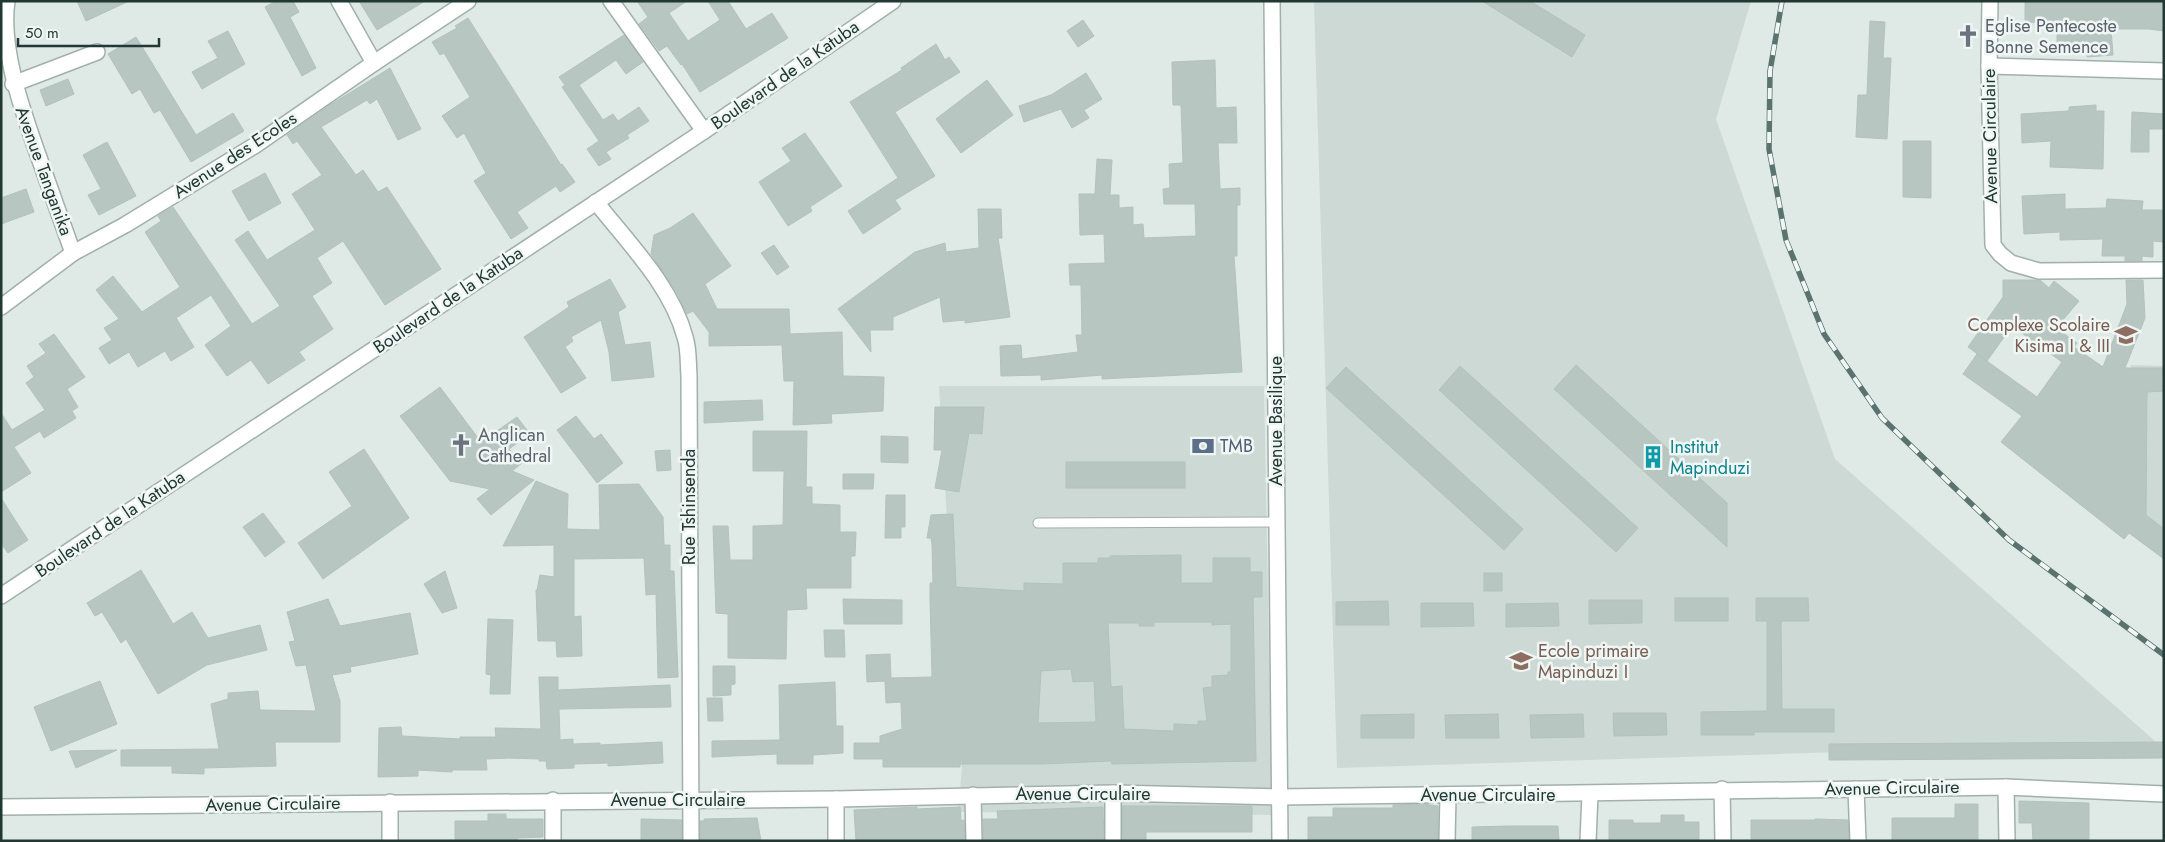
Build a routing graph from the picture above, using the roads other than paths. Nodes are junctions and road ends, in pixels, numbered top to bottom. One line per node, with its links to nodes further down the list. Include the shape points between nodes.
1 (7, 1): 12 (street, Avenue Tanganika, via 5,35)
2 (339, 1): 9 (street)
3 (468, 1): 9 (street, Avenue des Ecoles)
4 (611, 1): 13 (street)
5 (892, 1): 13 (street, Boulevard de la Katuba)
6 (1272, 1): 18 (street, Avenue Basilique)
7 (1990, 1): 10 (street, Avenue Circulaire)
8 (97, 52): 12 (street)
9 (374, 63): 15 (street, Avenue des Ecoles, via 254,146)
10 (1989, 66): 11 (street); 16 (street, Avenue Circulaire, via 1993,245 2000,254 2011,263 2039,271)
11 (2164, 72)
12 (13, 84): 15 (street, Avenue Tanganika)
13 (704, 131): 14 (street, Boulevard de la Katuba)
14 (596, 202): 20 (street, Boulevard de la Katuba); 32 (street, Rue Tshinsenda, via 664,289 686,339 689,376)
15 (73, 253): 17 (street, Avenue des Ecoles)
16 (2164, 270)
17 (1, 307)
18 (1276, 522): 19 (lane); 29 (street, Avenue Basilique)
19 (1038, 523)
20 (1, 596)
21 (2006, 787): 23 (street, Avenue Circulaire); 26 (street, Avenue Circulaire); 46 (street)
22 (1722, 789): 23 (street, Avenue Circulaire); 25 (street, Avenue Circulaire); 44 (street)
23 (1856, 789): 45 (street)
24 (1113, 792): 27 (street, Avenue Circulaire); 29 (street, Avenue Circulaire); 40 (street)
25 (1590, 794): 28 (street, Avenue Circulaire); 43 (street)
26 (2164, 794)
27 (973, 795): 30 (street, Avenue Circulaire); 39 (street)
28 (1448, 795): 29 (street, Avenue Circulaire); 42 (street)
29 (1279, 797): 41 (street, Avenue Basilique)
30 (836, 799): 32 (street, Avenue Circulaire); 38 (street)
31 (553, 800): 32 (street, Avenue Circulaire); 33 (street, Avenue Circulaire); 36 (street)
32 (690, 801): 37 (street, Rue Tshinsenda)
33 (390, 802): 34 (street, Avenue Circulaire); 35 (street)
34 (1, 807)
35 (390, 841)
36 (553, 841)
37 (691, 841)
38 (836, 841)
39 (974, 841)
40 (1113, 841)
41 (1280, 841)
42 (1447, 841)
43 (1588, 841)
44 (1723, 841)
45 (1858, 841)
46 (2007, 841)

